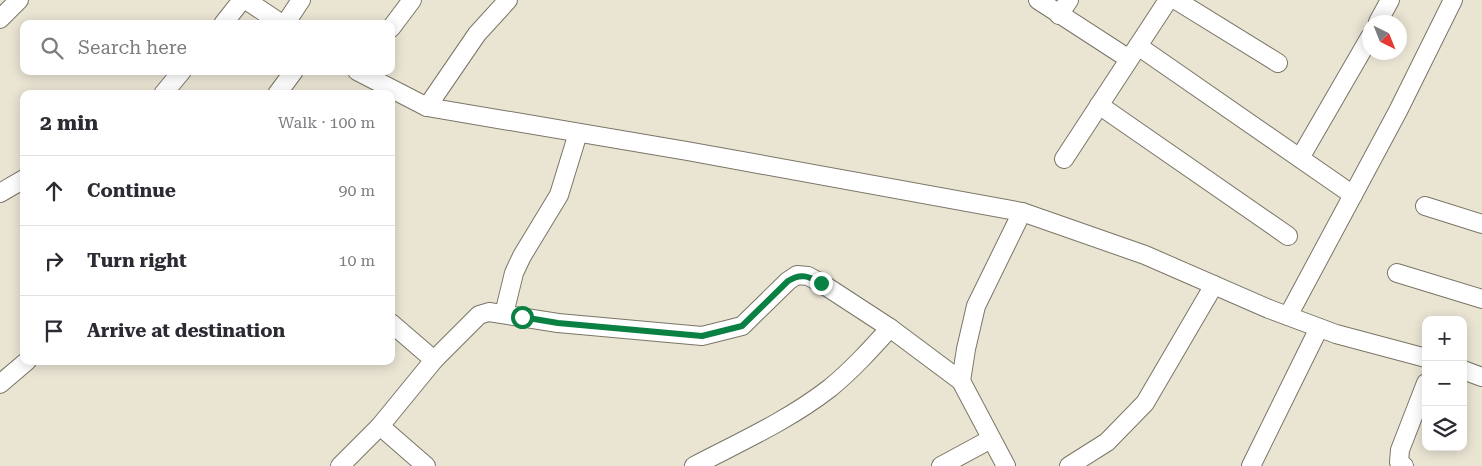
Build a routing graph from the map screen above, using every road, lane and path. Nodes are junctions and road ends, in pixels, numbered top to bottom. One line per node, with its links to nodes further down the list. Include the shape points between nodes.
1 (19, 0): 15 (street)
2 (242, 0): 16 (street)
3 (246, 0): 17 (street)
4 (302, 0): 18 (street)
5 (412, 0): 19 (street)
6 (508, 0): 31 (street, via 477,34)
7 (1038, 0): 13 (street)
8 (1069, 0): 13 (street)
9 (1168, 0): 21 (street)
10 (1176, 0): 22 (street)
11 (1390, 0): 14 (street)
12 (1453, 0): 37 (street)
13 (1059, 15): 21 (street)
14 (1382, 15)
15 (0, 19)
16 (226, 20)
17 (278, 20)
18 (287, 20)
19 (395, 23)
20 (1362, 50): 33 (street)
21 (1133, 52): 30 (street); 33 (street)
22 (1278, 63)
23 (179, 75): 27 (street)
24 (291, 75): 28 (street)
25 (361, 75): 26 (street)
26 (371, 87)
27 (166, 90)
28 (280, 90)
29 (395, 95): 31 (street)
30 (1099, 105): 34 (street); 41 (street)
31 (427, 106): 32 (street)
32 (578, 133): 39 (street); 45 (street, via 559,195 514,273)
33 (1300, 158): 37 (street)
34 (1064, 159)
35 (20, 181): 36 (street)
36 (0, 193)
37 (1353, 195): 46 (street)
38 (1425, 206): 40 (street)
39 (1022, 212): 43 (street, via 1145,255); 55 (street, via 976,306)
40 (1482, 224)
41 (1288, 236)
42 (1397, 273): 44 (street)
43 (1214, 285): 46 (street); 65 (street, via 1145,403 1107,442)
44 (1482, 299)
45 (504, 314): 48 (street, via 558,323 702,336 742,326 797,275 808,276 821,283); 51 (street, via 489,312 479,315)
46 (1288, 316): 49 (street)
47 (395, 326): 51 (street)
48 (890, 328): 55 (street); 62 (street, via 831,387 809,403)
49 (1319, 328): 50 (street); 66 (street)
50 (1422, 357)
51 (434, 360): 58 (street)
52 (21, 365): 56 (street)
53 (1467, 371): 54 (street)
54 (1482, 377)
55 (961, 381): 59 (street)
56 (0, 384)
57 (1422, 393): 67 (street, via 1400,450 1399,462)
58 (380, 426): 60 (street); 61 (street)
59 (991, 439): 63 (street); 64 (street)
60 (340, 466)
61 (426, 466)
62 (694, 466)
63 (941, 466)
64 (1006, 466)
65 (1069, 466)
66 (1252, 466)
67 (1404, 466)

